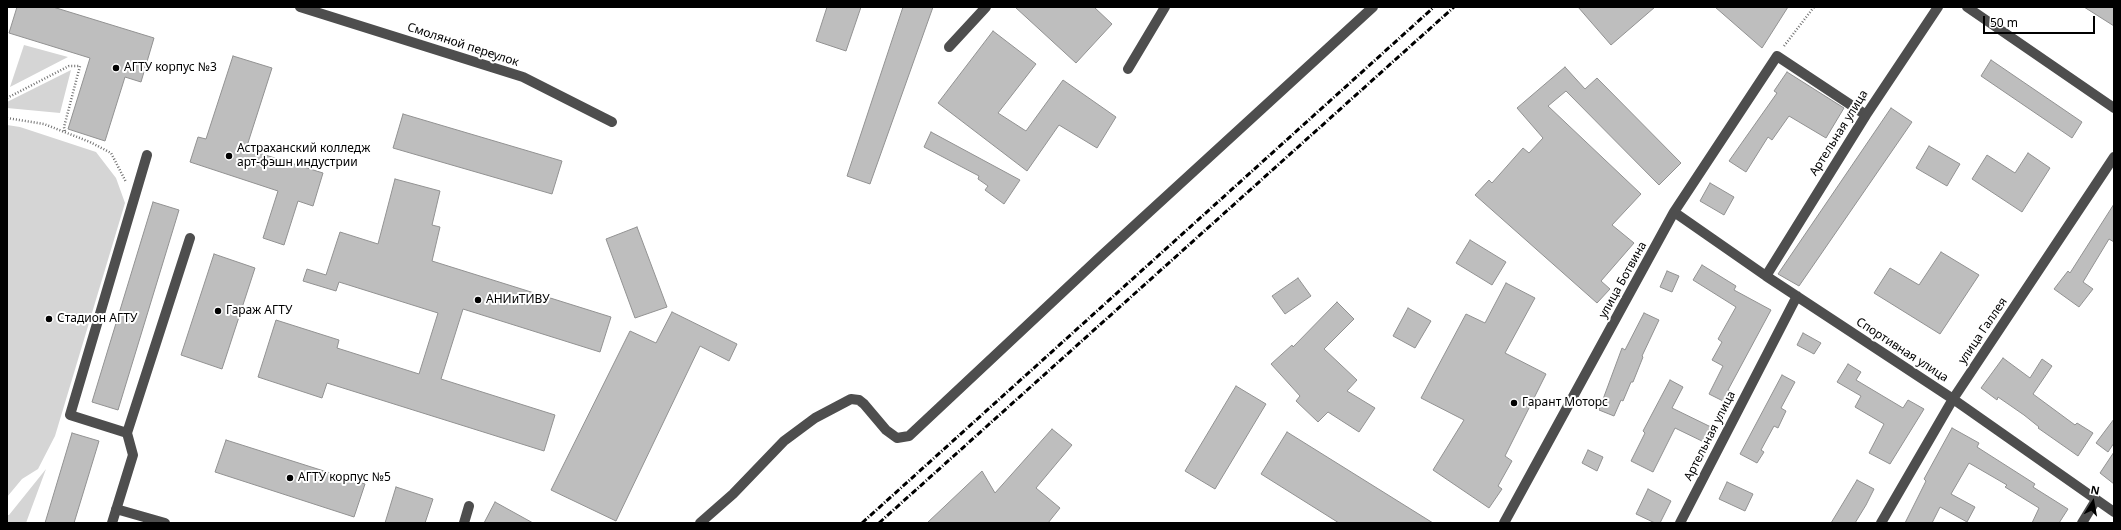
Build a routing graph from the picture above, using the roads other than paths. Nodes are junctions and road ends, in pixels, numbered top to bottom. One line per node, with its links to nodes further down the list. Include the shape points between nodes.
1 (300, 7): 11 (street, Смоляной переулок, via 523,77)
2 (986, 7): 7 (street)
3 (1165, 7): 8 (street)
4 (1373, 7): 27 (street, via 909,436 897,438 886,430 864,404 851,399 815,418 784,441 733,494)
5 (1938, 7): 10 (street, Артельная улица)
6 (1967, 7): 9 (street)
7 (949, 47)
8 (1128, 69)
9 (2114, 108)
10 (1866, 115): 14 (street, улица Ботвина, via 1777,56); 16 (street, Артельная улица)
11 (612, 122)
12 (147, 155): 19 (street, via 70,415)
13 (2114, 157): 18 (street, улица Галлея)
14 (1674, 212): 16 (street, Спортивная улица); 28 (street, улица Ботвина)
15 (190, 238): 19 (street)
16 (1766, 276): 17 (street, Спортивная улица)
17 (1797, 296): 18 (street, Спортивная улица); 29 (street, Артельная улица)
18 (1953, 399): 20 (street, Спортивная улица); 30 (street, улица Галлея)
19 (126, 433): 22 (street, via 133,455)
20 (2096, 500): 23 (street, Спортивная улица); 31 (street)
21 (469, 506): 26 (street)
22 (116, 509): 24 (street); 25 (street)
23 (2114, 512)
24 (112, 523)
25 (165, 523)
26 (464, 523)
27 (700, 523)
28 (1504, 523)
29 (1680, 523)
30 (1881, 523)
31 (2082, 523)

